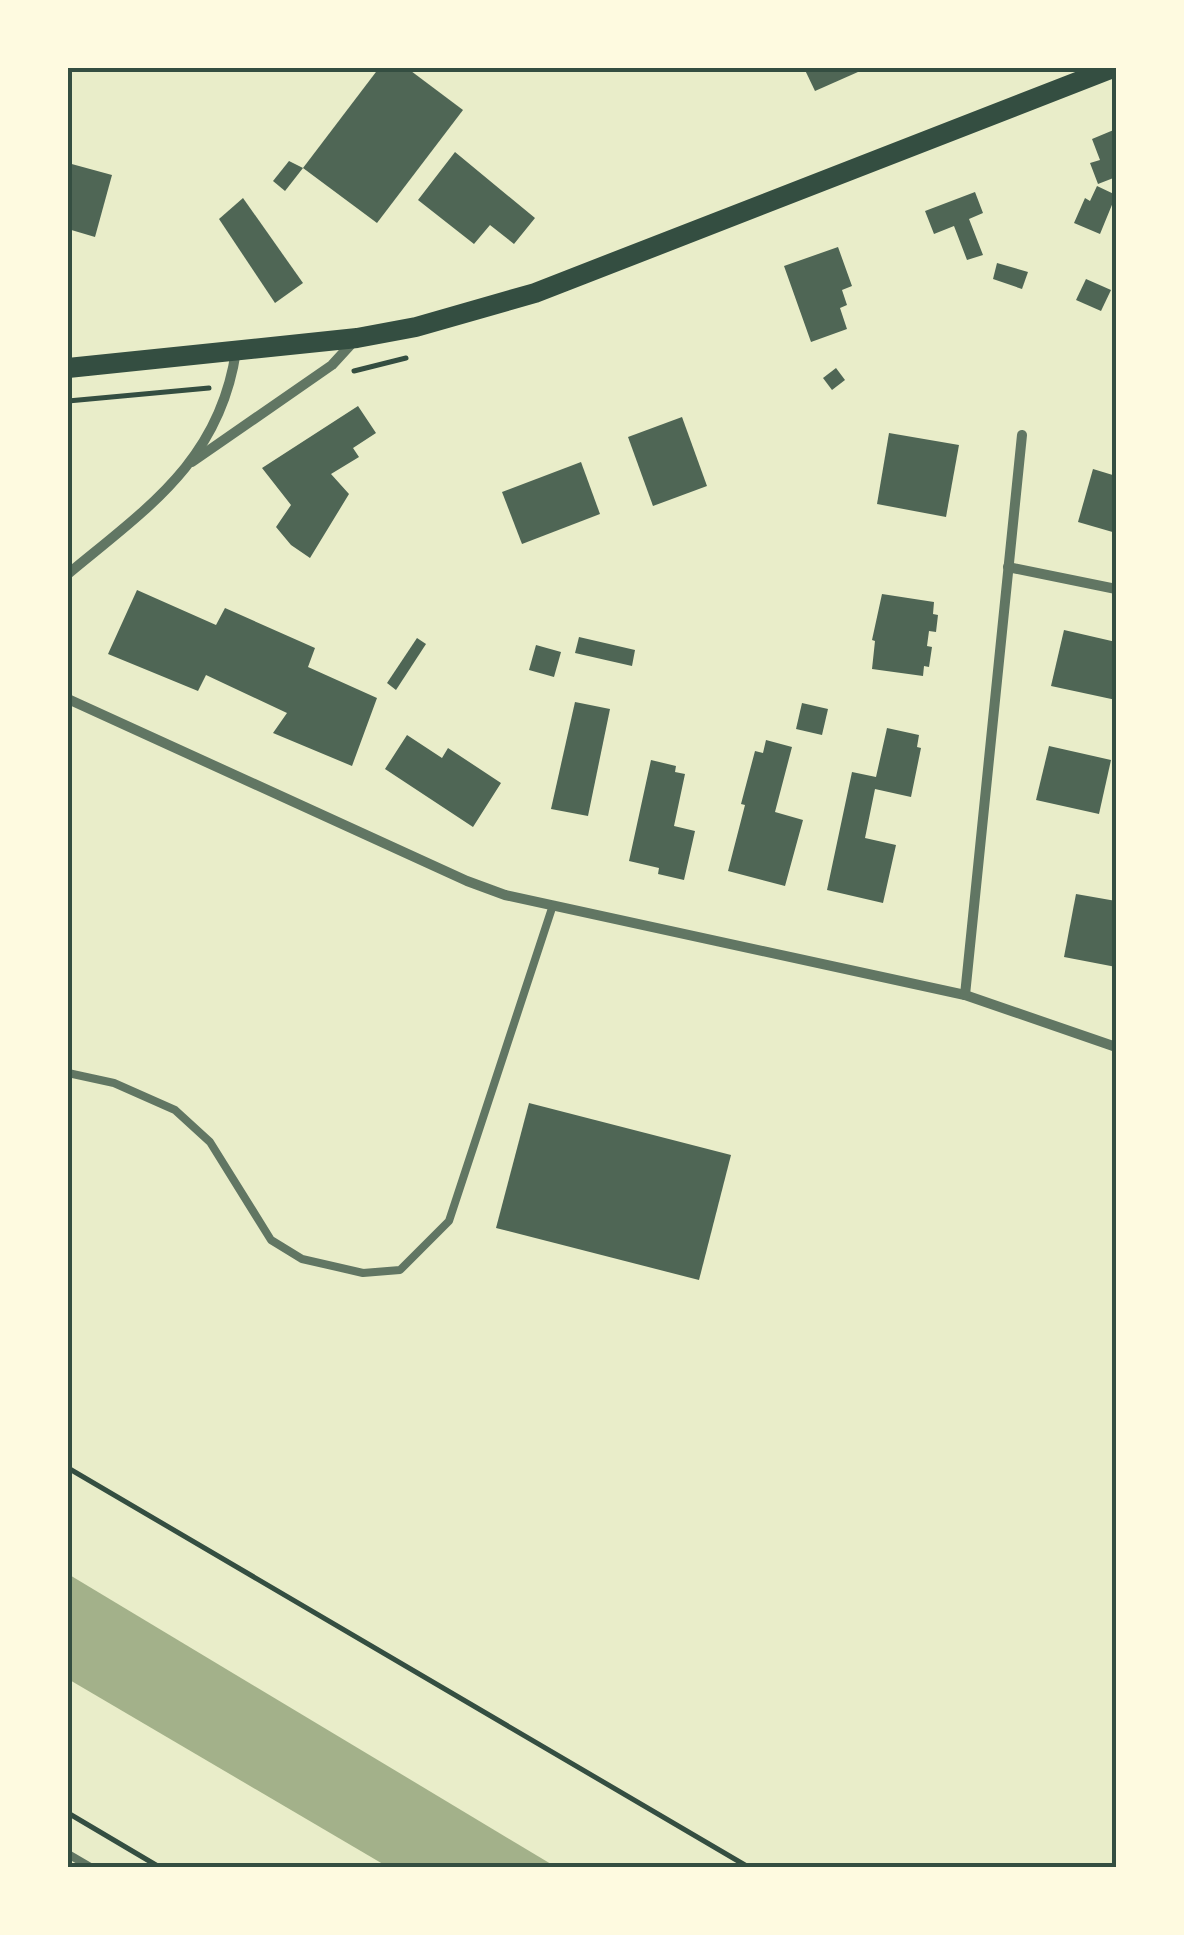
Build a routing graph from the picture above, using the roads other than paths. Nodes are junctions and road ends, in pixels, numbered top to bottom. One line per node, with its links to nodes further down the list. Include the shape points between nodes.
1 (1113, 68): 2 (main road, via 535,293)
2 (357, 338): 3 (main road); 6 (street, via 332,366)
3 (236, 351): 4 (main road); 6 (street, via 231,386)
4 (68, 368)
5 (1022, 436): 7 (street)
6 (192, 462): 8 (street, via 168,492)
7 (1008, 567): 9 (street); 12 (street)
8 (68, 574)
9 (1116, 590)
10 (68, 700): 11 (street, via 467,881)
11 (553, 904): 12 (street); 14 (lane, via 449,1221 400,1270 363,1273 302,1259 271,1240 210,1142 176,1110 114,1083)
12 (966, 995): 13 (street)
13 (1116, 1046)
14 (68, 1073)
15 (68, 1854): 16 (lane)
16 (92, 1868)

